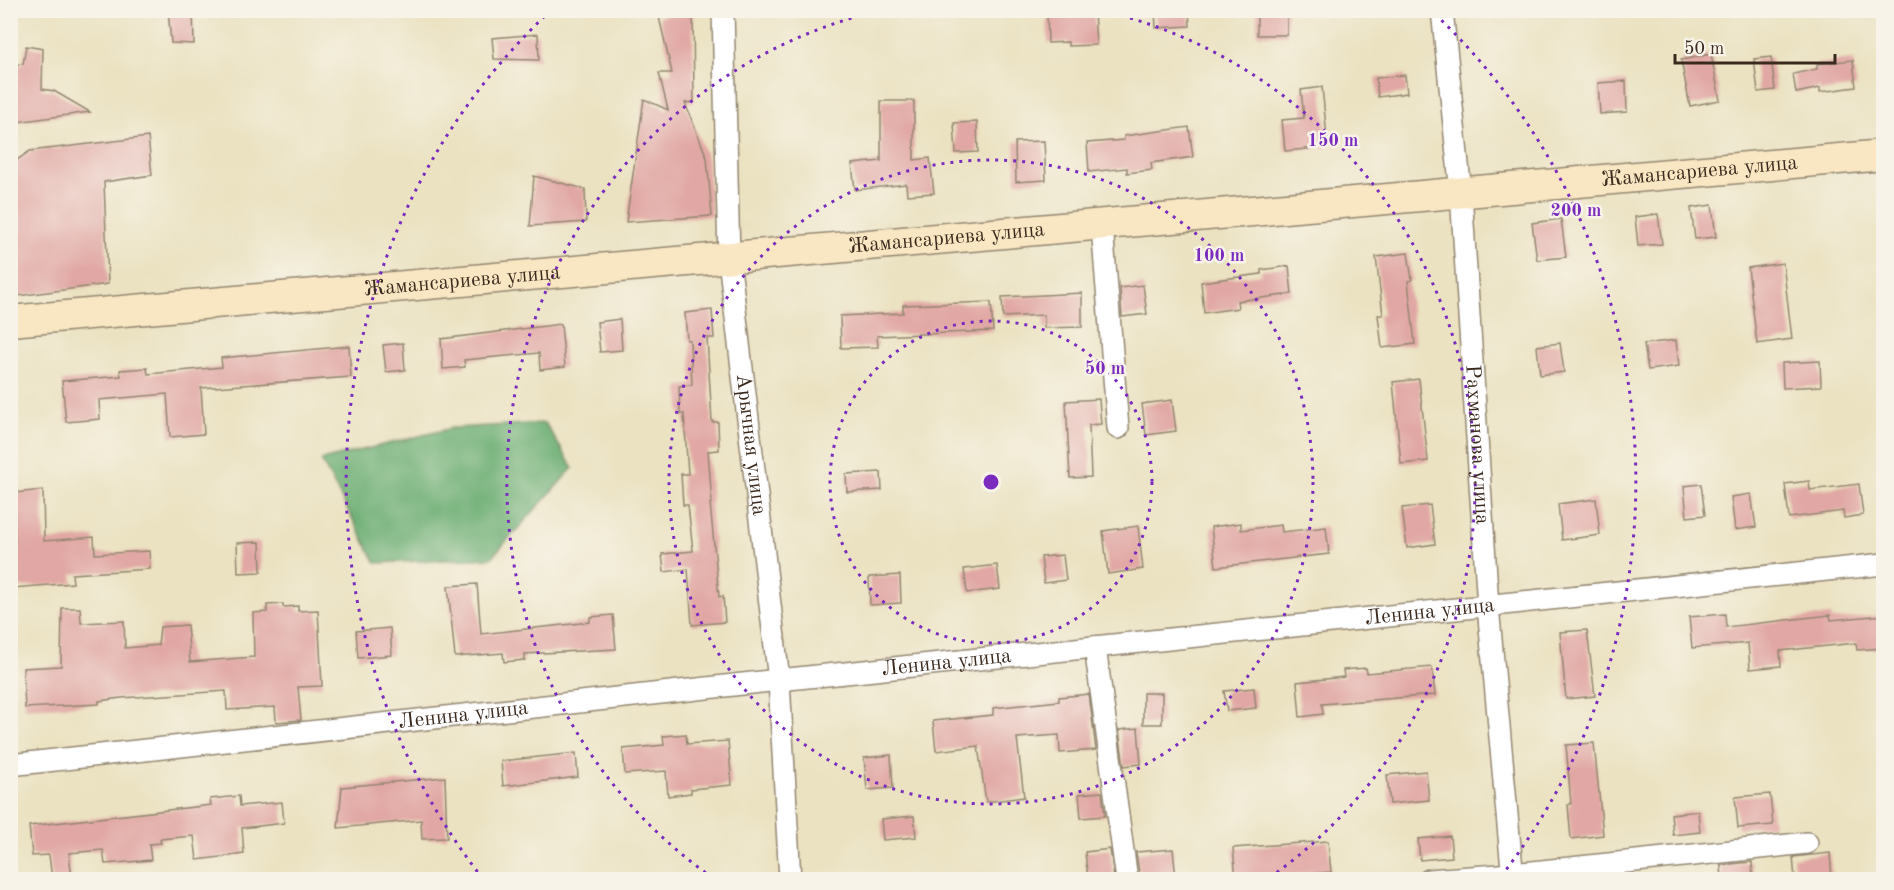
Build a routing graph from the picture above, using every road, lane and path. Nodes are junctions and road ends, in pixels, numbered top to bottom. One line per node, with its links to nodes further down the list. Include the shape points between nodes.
1 (723, 10): 6 (street, Арычная улица)
2 (1442, 10): 4 (street, Рахманова улица)
3 (1884, 155): 4 (street, Жамансариева улица)
4 (1461, 193): 5 (street, Жамансариева улица); 10 (street, Рахманова улица)
5 (1102, 226): 6 (street, Жамансариева улица); 8 (street)
6 (729, 259): 7 (street, Жамансариева улица); 12 (street, Арычная улица)
7 (10, 321)
8 (1118, 428)
9 (1884, 564): 10 (street, Ленина улица)
10 (1488, 606): 11 (street, Ленина улица); 15 (street, Рахманова улица)
11 (1095, 647): 12 (street, Ленина улица); 17 (street)
12 (779, 680): 13 (street, Ленина улица); 16 (street, Арычная улица)
13 (10, 765)
14 (1807, 843): 15 (street)
15 (1513, 877): 18 (street)
16 (790, 879)
17 (1128, 879)
18 (1429, 879)

